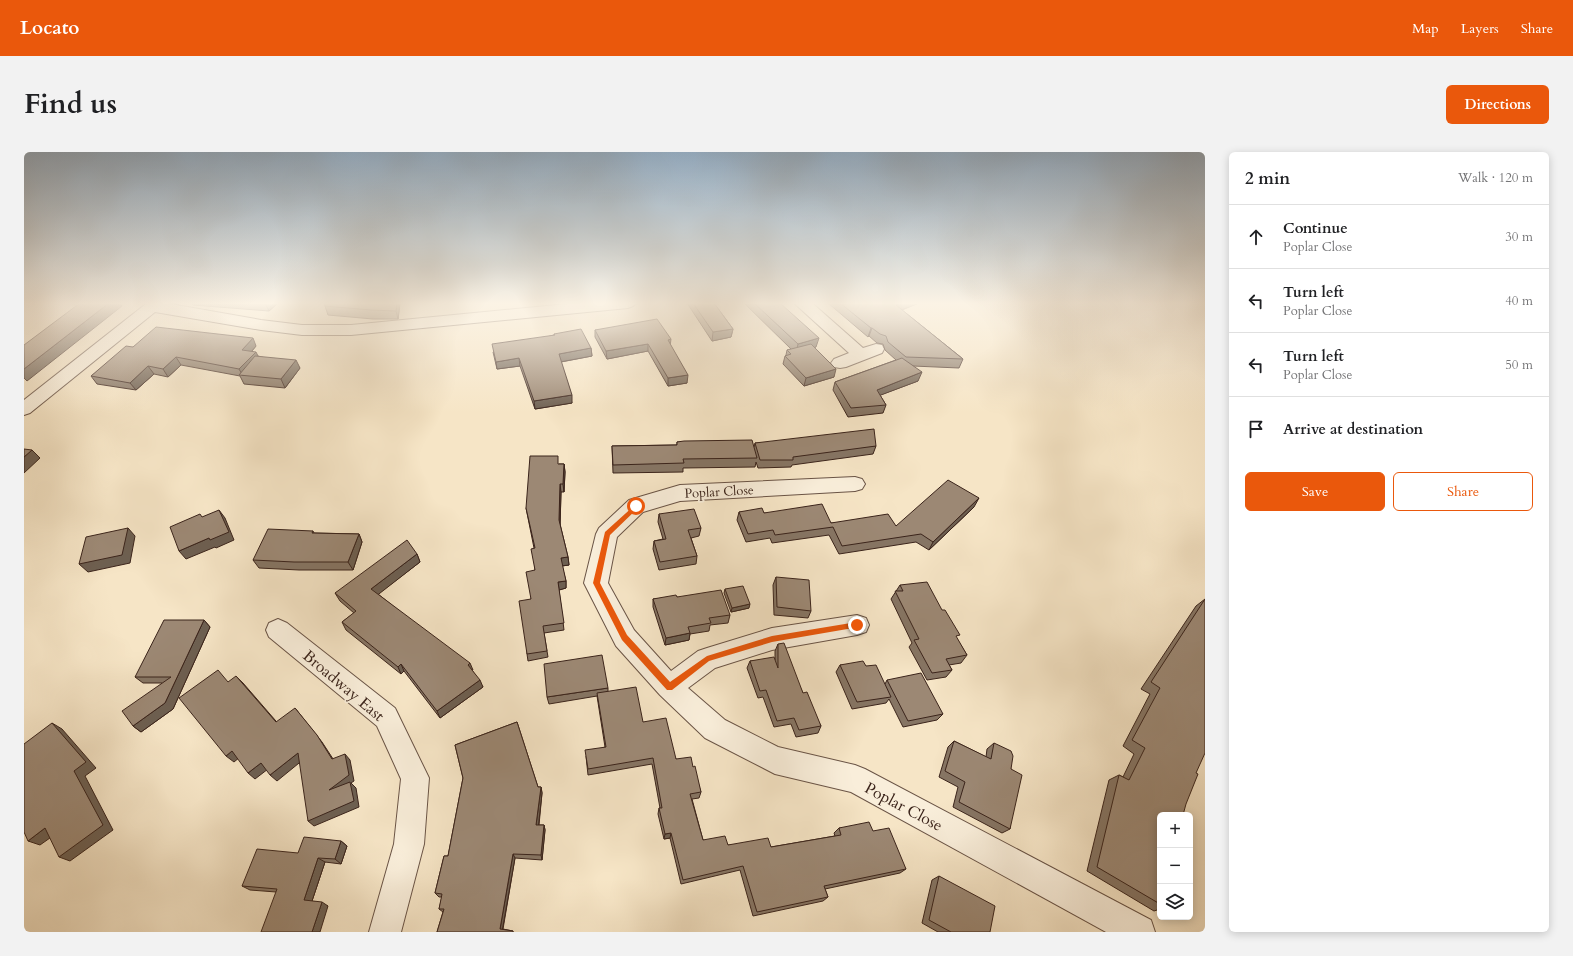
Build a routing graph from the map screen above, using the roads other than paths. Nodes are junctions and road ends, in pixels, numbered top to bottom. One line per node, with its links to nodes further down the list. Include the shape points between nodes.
1 (111, 339): 4 (street)
2 (852, 339): 3 (street, via 869,352)
3 (840, 363)
4 (24, 409)
5 (855, 484): 8 (street, Poplar Close, via 680,492 636,506 607,534 596,583 625,638)
6 (857, 625): 8 (street, via 772,639 707,659)
7 (278, 630): 9 (street, Broadway East, via 386,717 415,778 408,844)
8 (669, 687): 10 (street, Poplar Close, via 715,729 775,760 855,779)
9 (385, 932)
10 (1139, 932)

